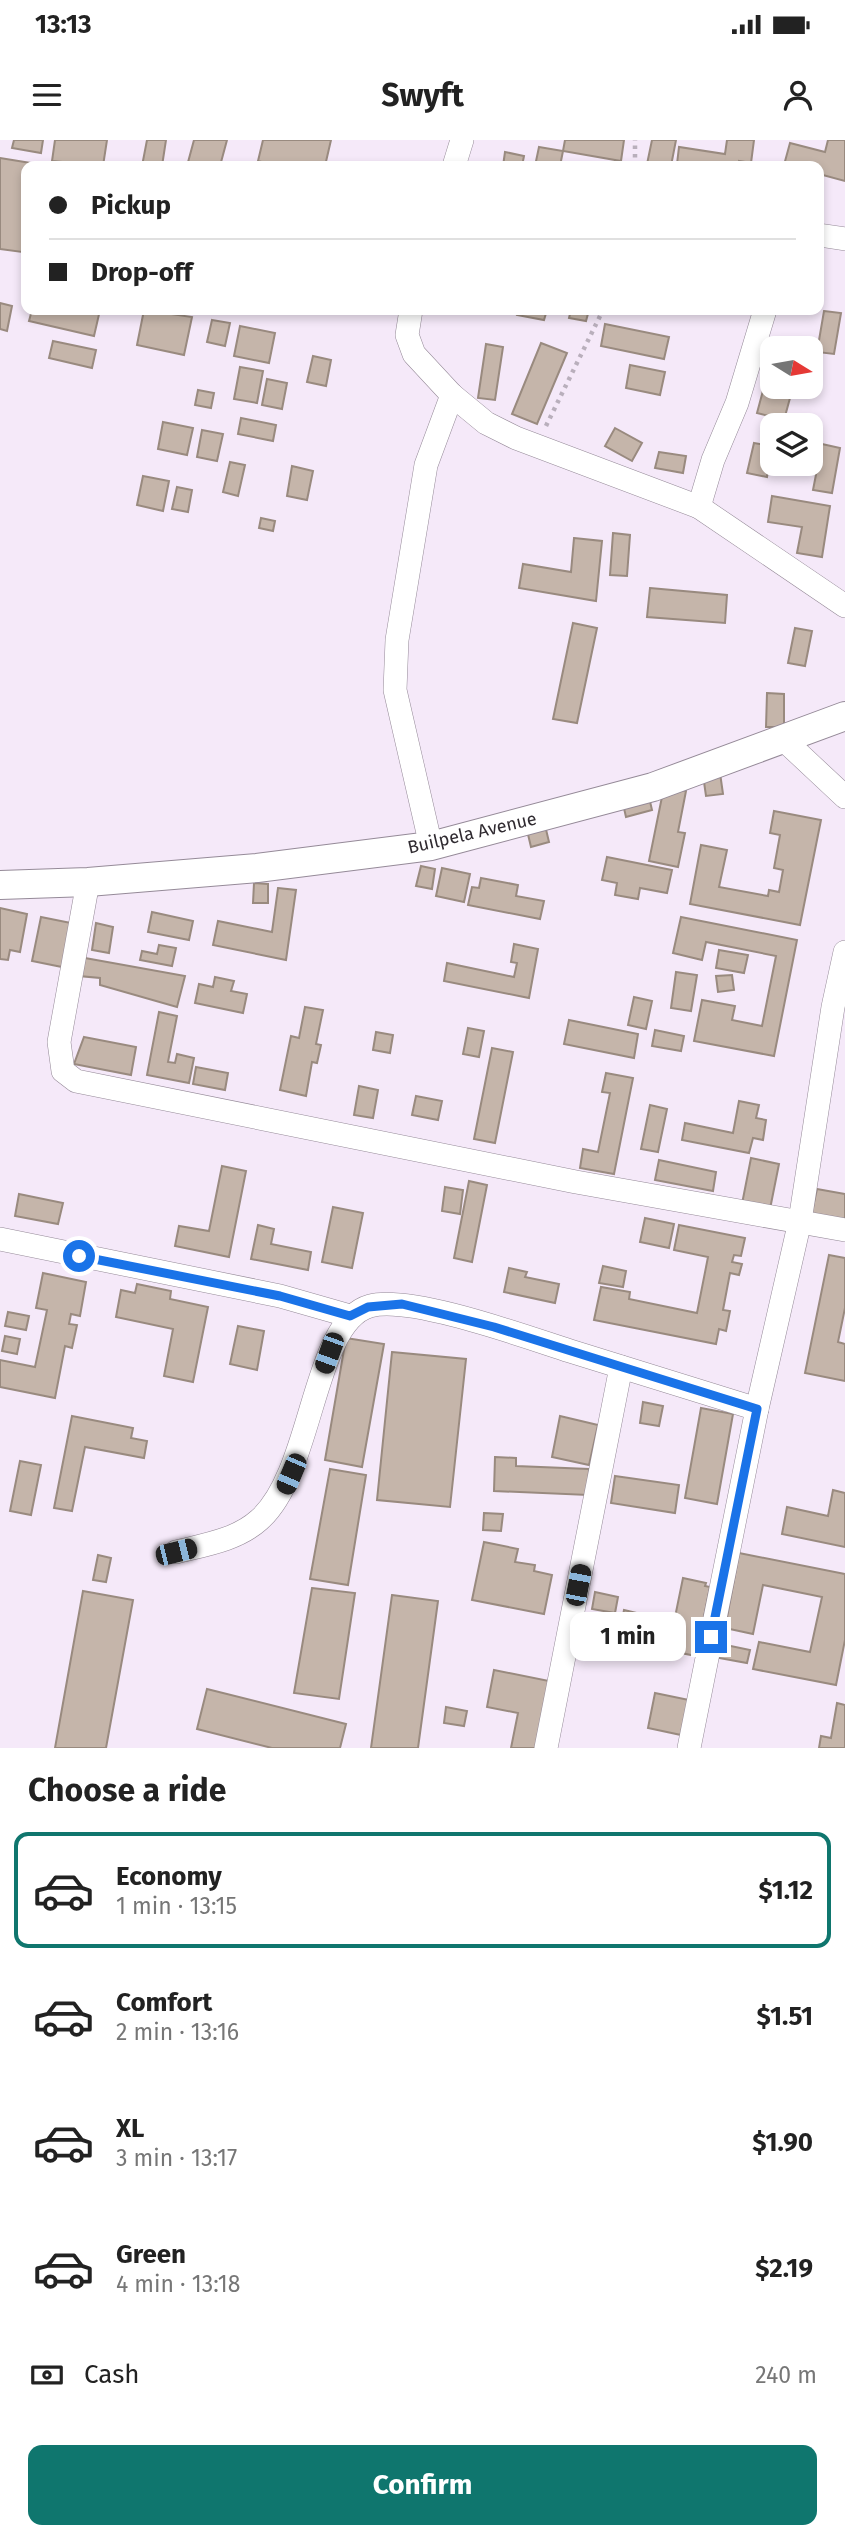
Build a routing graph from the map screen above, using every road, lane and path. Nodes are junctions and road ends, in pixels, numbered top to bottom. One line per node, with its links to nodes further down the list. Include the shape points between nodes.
1 (462, 140): 3 (street)
2 (635, 140): 4 (path)
3 (456, 161)
4 (635, 161)
5 (824, 236): 6 (street)
6 (845, 239)
7 (410, 315): 10 (street, via 407,335 414,354)
8 (600, 315): 11 (path, via 548,426)
9 (763, 315): 12 (street)
10 (452, 395): 11 (street, via 486,424); 17 (street, via 426,465 397,640 395,690)
11 (516, 438): 12 (street)
12 (699, 507): 13 (street)
13 (845, 606)
14 (845, 716): 15 (street, Builpela Avenue)
15 (783, 739): 16 (street); 17 (street, Builpela Avenue, via 653,787)
16 (845, 797)
17 (431, 846): 18 (street, Builpela Avenue, via 257,868)
18 (88, 882): 19 (street, Builpela Avenue); 21 (street, via 59,1042 63,1071 76,1081 576,1182)
19 (0, 885)
20 (845, 952): 21 (street)
21 (800, 1221): 22 (street); 26 (street)
22 (845, 1230)
23 (0, 1239): 24 (street, via 280,1296)
24 (350, 1316): 25 (street, via 368,1307 402,1304); 27 (street, via 335,1336 283,1492 259,1521 224,1540)
25 (621, 1367): 26 (street); 28 (street)
26 (757, 1409): 29 (street)
27 (176, 1552)
28 (546, 1748)
29 (689, 1748)

